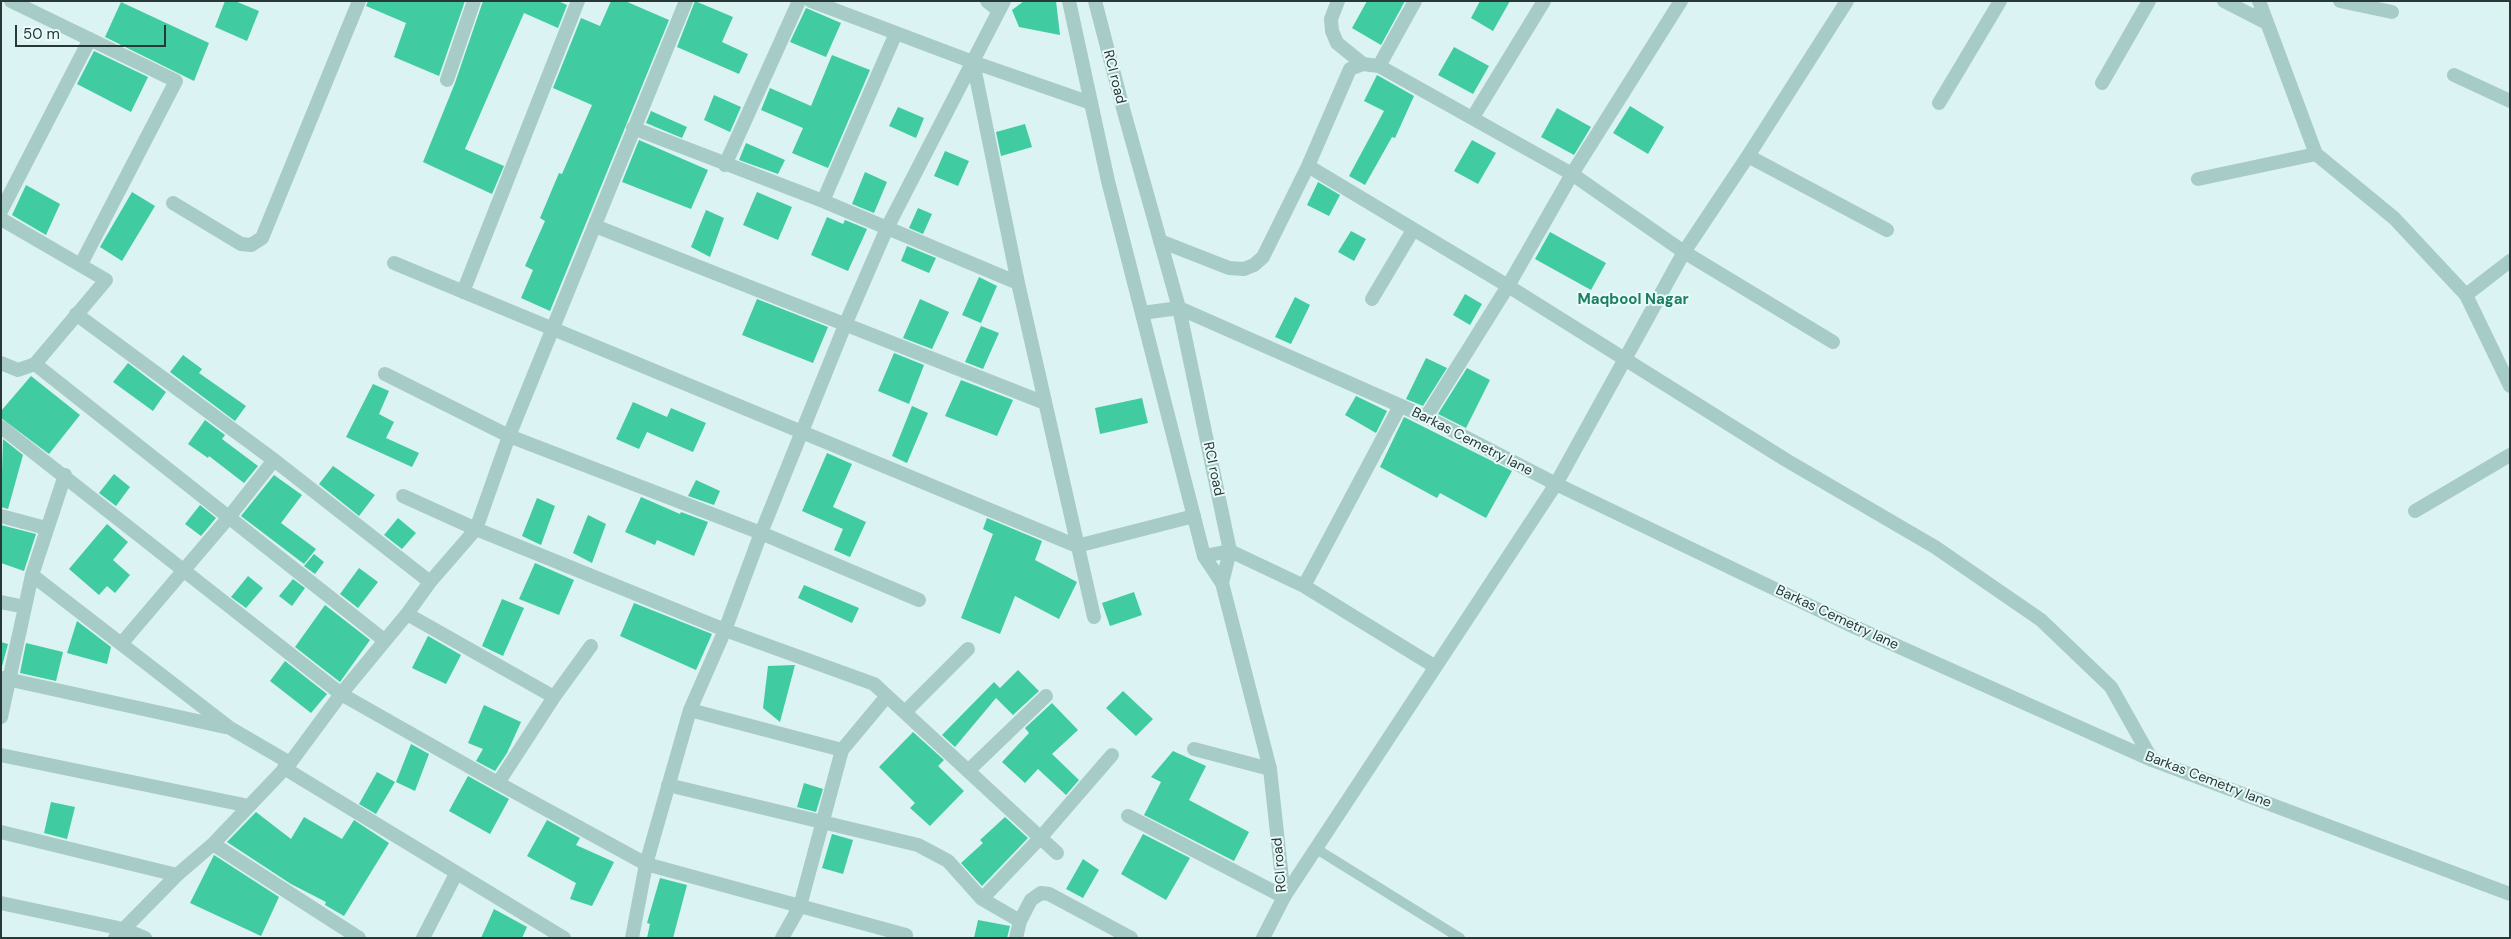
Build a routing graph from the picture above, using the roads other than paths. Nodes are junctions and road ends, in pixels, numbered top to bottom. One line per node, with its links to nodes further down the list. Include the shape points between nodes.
1 (5, 1): 22 (street)
2 (11, 1): 26 (street)
3 (359, 1): 45 (street, via 262,238 251,245 241,244)
4 (474, 1): 31 (street)
5 (578, 1): 59 (street)
6 (686, 1): 37 (street)
7 (799, 1): 40 (street)
8 (811, 1): 25 (street)
9 (1069, 1): 34 (street)
10 (1095, 1): 52 (street, RCI road)
11 (1338, 1): 28 (street, via 1332,31 1337,43)
12 (1415, 1): 29 (street)
13 (1544, 1): 36 (street)
14 (1681, 1): 42 (street)
15 (1847, 1): 39 (street)
16 (2000, 1): 35 (street)
17 (2149, 1): 32 (street)
18 (2224, 1): 24 (street)
19 (2259, 1): 24 (street)
20 (2340, 1): 23 (street)
21 (996, 4): 27 (street)
22 (1, 9)
23 (2392, 12)
24 (2265, 22): 38 (street)
25 (896, 33): 27 (street); 44 (street)
26 (90, 39): 46 (street); 56 (street, via 176,81)
27 (973, 62): 34 (street); 49 (street); 57 (street)
28 (1363, 64): 29 (street); 41 (street, via 1350,68)
29 (1379, 66): 36 (street)
30 (2454, 75): 33 (street)
31 (447, 80)
32 (2102, 84)
33 (2510, 101)
34 (1091, 103): 63 (street)
35 (1940, 103)
36 (1473, 117): 42 (street)
37 (633, 128): 40 (street); 48 (street)
38 (2316, 154): 43 (street); 60 (street, via 2394,218)
39 (1748, 156): 51 (street); 53 (street)
40 (725, 165): 44 (street)
41 (1308, 166): 50 (street); 52 (street, via 1263,257 1254,265 1244,269 1229,268)
42 (1572, 174): 53 (street); 58 (street)
43 (2198, 179)
44 (823, 201): 49 (street)
45 (173, 203)
46 (1, 211)
47 (1, 219): 56 (street)
48 (595, 226): 65 (street); 66 (street)
49 (887, 228): 57 (street); 65 (street)
50 (1413, 230): 58 (street); 61 (street)
51 (1887, 230)
52 (1160, 241): 62 (street, RCI road)
53 (1684, 252): 67 (street); 68 (street)
54 (2510, 261): 60 (street)
55 (394, 263): 59 (street)
56 (81, 264): 64 (street, via 106,280)
57 (1018, 283): 73 (street)
58 (1508, 286): 68 (street); 75 (street)
59 (463, 292): 66 (street)
60 (2466, 295): 72 (street)
61 (1372, 299)
62 (1179, 308): 63 (street); 74 (street, Barkas Cemetry lane); 92 (street, RCI road)
63 (1142, 313): 86 (street)
64 (76, 314): 70 (street); 80 (street)
65 (845, 325): 73 (street); 77 (street)
66 (552, 328): 77 (street); 78 (street)
67 (1833, 342)
68 (1624, 358): 82 (street); 123 (street, via 1786,460 1935,547 2041,620 2111,687)
69 (1, 363): 70 (street, via 18,370)
70 (35, 364): 87 (street)
71 (385, 374): 78 (street)
72 (2510, 386)
73 (1045, 403): 91 (street)
74 (1400, 406): 75 (street, Barkas Cemetry lane); 98 (street)
75 (1426, 417): 82 (street, Barkas Cemetry lane)
76 (1, 427): 81 (street)
77 (802, 432): 90 (street); 91 (street)
78 (509, 436): 89 (street); 90 (street)
79 (2510, 455): 84 (street)
80 (274, 460): 87 (street); 96 (street)
81 (66, 475): 88 (street); 94 (street)
82 (1556, 484): 109 (street); 123 (street, Barkas Cemetry lane, via 1848,624)
83 (403, 496): 89 (street)
84 (2415, 511)
85 (1, 516): 88 (street)
86 (1194, 516): 91 (street); 93 (street)
87 (229, 517): 94 (street); 105 (street)
88 (46, 528): 95 (street)
89 (476, 529): 96 (street); 104 (street)
90 (761, 533): 99 (street); 104 (street)
91 (1077, 546): 103 (street)
92 (1230, 551): 93 (street); 97 (street, RCI road); 98 (street)
93 (1204, 556): 97 (street)
94 (184, 570): 106 (street); 111 (street)
95 (32, 575): 101 (street); 106 (street)
96 (430, 582): 102 (street)
97 (1222, 583): 125 (street, RCI road)
98 (1304, 586): 109 (street)
99 (920, 600)
100 (1, 602): 101 (street)
101 (25, 607): 110 (street)
102 (407, 614): 105 (street); 114 (street)
103 (1094, 617)
104 (725, 630): 112 (street, via 874,684); 115 (street)
105 (384, 640): 111 (street)
106 (121, 644): 118 (street)
107 (591, 646): 114 (street)
108 (968, 648): 116 (street)
109 (1434, 666): 135 (street)
110 (5, 679): 117 (street); 118 (street)
111 (341, 694): 124 (street); 127 (street)
112 (887, 696): 116 (street); 120 (street)
113 (1046, 696): 126 (street)
114 (554, 697): 127 (street)
115 (690, 710): 120 (street); 128 (street)
116 (905, 712): 126 (street)
117 (1, 717)
118 (230, 728): 124 (street)
119 (1194, 749): 125 (street)
120 (842, 750): 131 (street)
121 (1, 755): 129 (street)
122 (1112, 755): 133 (street)
123 (2152, 760): 140 (street, Barkas Cemetry lane)
124 (287, 766): 129 (street); 138 (street)
125 (1270, 770): 141 (street, RCI road)
126 (968, 771): 133 (street)
127 (498, 784): 137 (street)
128 (668, 785): 131 (street); 137 (street)
129 (249, 806): 134 (street)
130 (1128, 816): 141 (street)
131 (823, 824): 142 (street, via 918,845 935,852 948,861); 144 (street)
132 (1, 832): 139 (street)
133 (1041, 838): 136 (street); 142 (street)
134 (213, 844): 139 (street); 149 (street)
135 (1315, 848): 141 (street); 157 (lane)
136 (1057, 853)
137 (646, 864): 144 (street); 152 (street)
138 (456, 874): 150 (street); 151 (street)
139 (177, 875): 146 (street)
140 (2510, 894)
141 (1284, 897): 156 (street, RCI road)
142 (982, 899): 145 (street)
143 (1, 903): 146 (street)
144 (800, 906): 147 (street); 153 (street)
145 (1020, 921): 154 (street); 155 (street, via 1031,900 1041,893 1049,894)
146 (119, 933): 148 (street)
147 (906, 935)
148 (145, 938)
149 (359, 938)
150 (423, 938)
151 (564, 938)
152 (632, 938)
153 (782, 938)
154 (1016, 938)
155 (1131, 938)
156 (1263, 938)
157 (1460, 938)

